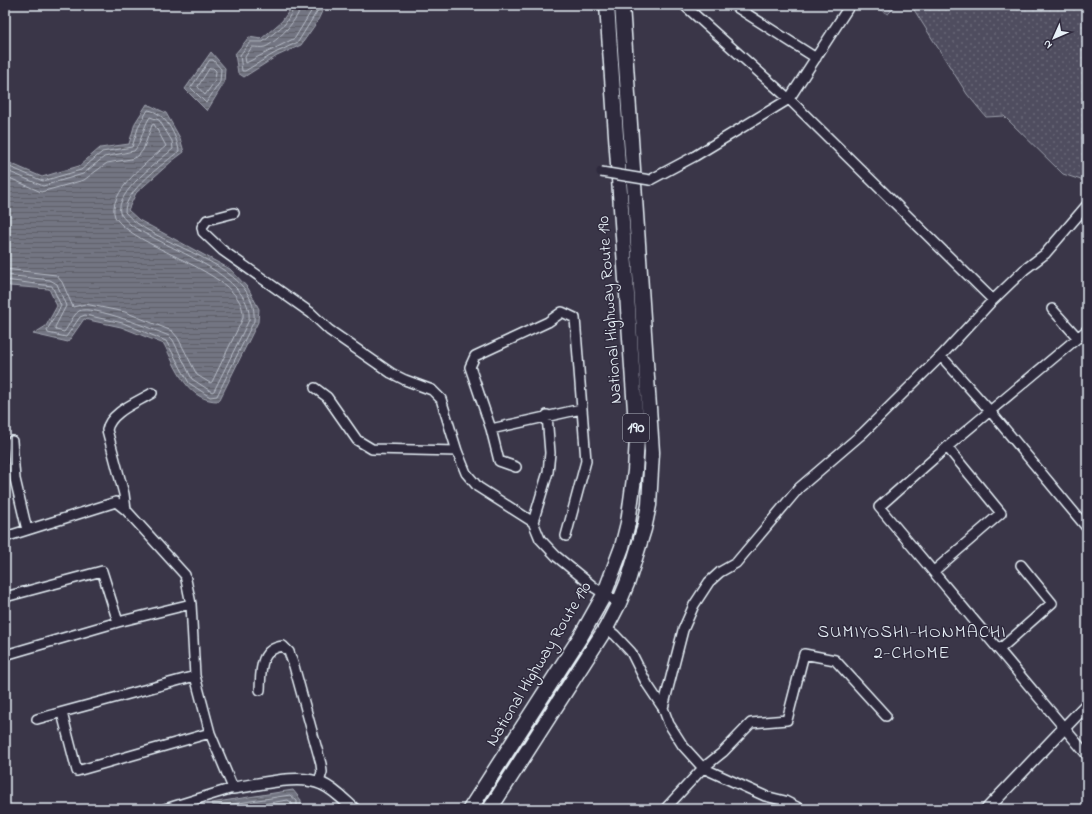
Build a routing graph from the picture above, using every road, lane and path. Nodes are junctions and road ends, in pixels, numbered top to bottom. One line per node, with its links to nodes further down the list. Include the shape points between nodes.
1 (607, 5): 34 (highway, National Highway Route 190 / 190, via 636,439 635,471 628,523)
2 (622, 5): 36 (highway, National Highway Route 190 / 190, via 652,452 649,505 644,529 631,574)
3 (684, 5): 7 (street)
4 (733, 5): 6 (street)
5 (850, 5): 6 (street)
6 (816, 58): 7 (street)
7 (789, 99): 8 (street, bridge, via 650,180); 11 (street)
8 (602, 172)
9 (1087, 205): 11 (street, via 1045,254)
10 (234, 213): 24 (street, via 207,220 202,227 203,232 222,250 391,373 432,390 441,399)
11 (993, 300): 15 (street)
12 (1052, 310): 14 (street)
13 (1087, 330): 14 (street)
14 (1078, 338): 19 (street)
15 (941, 356): 19 (street); 45 (street, via 864,433 799,488 736,563 709,582 694,605 683,630)
16 (315, 388): 24 (street, via 327,397 357,440 372,450)
17 (152, 393): 26 (street, via 114,416 108,425)
18 (581, 409): 20 (street); 21 (street, via 575,318 562,312 548,322 475,356 470,367); 30 (street, via 586,461)
19 (990, 411): 23 (street); 28 (street)
20 (547, 415): 21 (street); 27 (street, via 550,453 548,472)
21 (491, 429): 25 (street, via 499,462)
22 (12, 441): 29 (street, via 16,479)
23 (947, 447): 33 (street, via 1001,513); 33 (street, via 879,507)
24 (457, 452): 27 (street, via 466,472 478,487)
25 (516, 467)
26 (126, 510): 29 (street, via 116,502); 37 (street, via 185,575)
27 (533, 522): 34 (street, via 540,539 556,556)
28 (1087, 528)
29 (27, 530): 31 (street)
30 (566, 536)
31 (5, 537)
32 (1021, 565): 40 (street, via 1052,603)
33 (934, 571): 40 (street)
34 (604, 595): 36 (street); 57 (highway, National Highway Route 190 / 190, via 581,636)
35 (5, 597): 38 (street, via 102,571)
36 (619, 603): 39 (highway, National Highway Route 190 / 190)
37 (191, 604): 38 (street); 42 (street)
38 (118, 622): 41 (street)
39 (606, 628): 45 (street, via 631,652); 58 (highway, National Highway Route 190 / 190)
40 (1000, 649): 49 (street)
41 (5, 655)
42 (195, 676): 46 (street); 50 (street)
43 (260, 690): 53 (street, via 263,657 271,649 283,646 289,652 294,666 321,764)
44 (1087, 704): 49 (street)
45 (663, 708): 52 (street, via 669,724 683,746)
46 (62, 713): 48 (street); 50 (street, via 77,771)
47 (886, 716): 52 (street, via 836,660 804,654 787,720 752,723)
48 (37, 720)
49 (1064, 728): 51 (street); 61 (street)
50 (210, 733): 54 (street)
51 (1087, 755)
52 (703, 768): 59 (street); 60 (street)
53 (319, 782): 54 (street, via 293,779); 56 (street, via 329,787)
54 (233, 788): 55 (street)
55 (165, 809)
56 (354, 809)
57 (470, 809)
58 (490, 809)
59 (665, 809)
60 (801, 809)
61 (987, 809)

